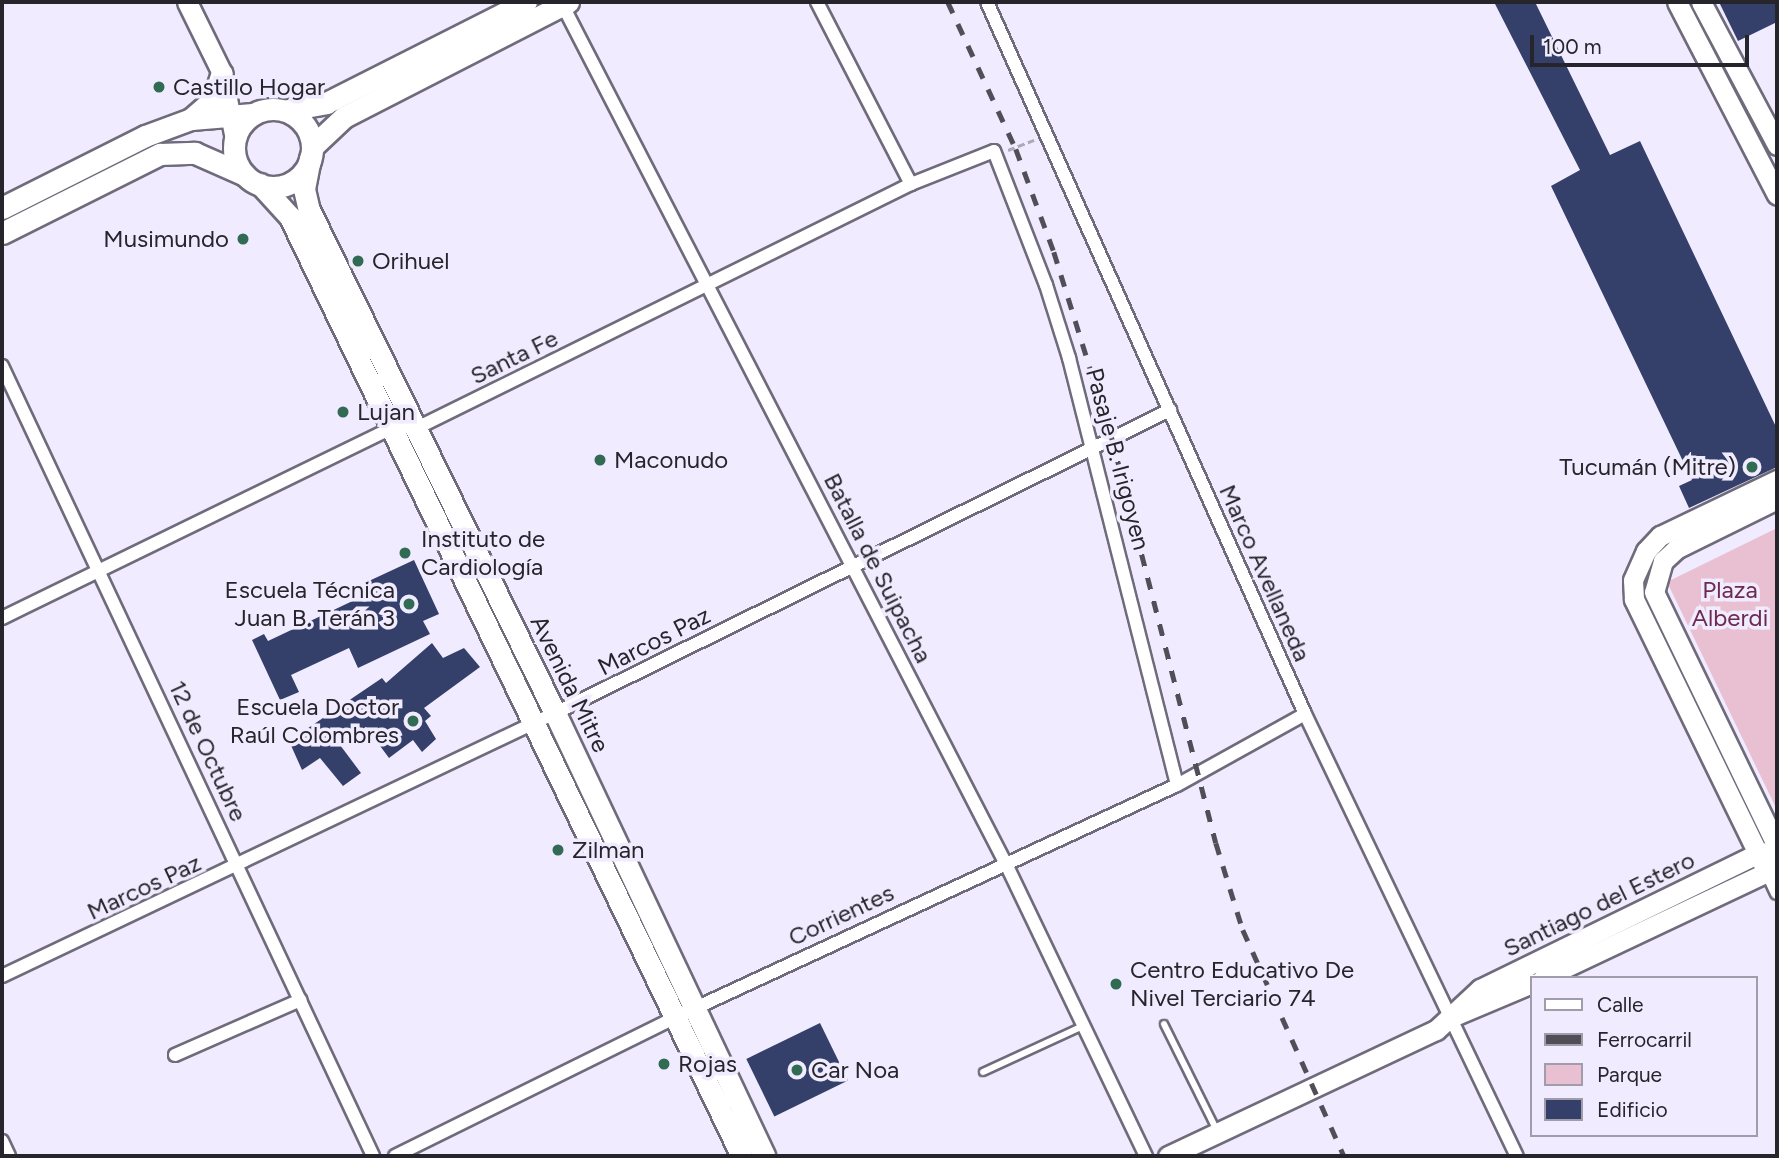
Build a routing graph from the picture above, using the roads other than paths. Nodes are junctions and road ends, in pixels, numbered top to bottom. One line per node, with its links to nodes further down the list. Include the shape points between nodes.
1 (187, 2): 8 (main road)
2 (526, 2): 9 (main road, via 326,103)
3 (817, 2): 19 (street)
4 (987, 2): 25 (street, Marco Avellaneda)
5 (1676, 2): 15 (main road)
6 (1701, 2): 13 (main road)
7 (564, 3): 17 (main road, via 344,117); 23 (street, Batalla de Suipacha)
8 (222, 73): 11 (main road); 12 (main road, via 213,100)
9 (288, 110): 10 (main road); 17 (main road, via 305,126)
10 (253, 114): 11 (main road); 14 (main road)
11 (232, 116): 12 (main road); 14 (main road)
12 (191, 119): 21 (main road, via 145,136)
13 (1775, 134): 15 (street)
14 (235, 139): 18 (main road, via 238,165)
15 (1748, 140): 20 (main road)
16 (994, 150): 19 (street, Santa Fe); 28 (street, Pasaje B. Irigoyen, via 1046,285)
17 (311, 153): 18 (main road, via 305,170 285,185); 27 (main road, Avenida Mitre, via 304,189 309,210)
18 (253, 180): 22 (main road, via 195,153 160,154); 26 (main road, Avenida Mitre, via 290,217)
19 (911, 184): 23 (street, Santa Fe)
20 (1777, 195)
21 (2, 208)
22 (2, 233)
23 (707, 287): 27 (street, Santa Fe); 31 (street, Batalla de Suipacha)
24 (2, 366): 32 (street, 12 de Octubre)
25 (1170, 410): 28 (street, Marcos Paz); 34 (street, Marco Avellaneda)
26 (393, 427): 27 (street, Santa Fe); 32 (street, Santa Fe); 35 (main road, Avenida Mitre)
27 (417, 428): 35 (main road, Avenida Mitre)
28 (1094, 447): 31 (street, Marcos Paz); 36 (street, Pasaje B. Irigoyen)
29 (1777, 480): 37 (main road, via 1660,536 1638,565 1634,598)
30 (1777, 499): 37 (main road, via 1676,549 1655,576 1654,592)
31 (853, 565): 35 (street, Marcos Paz); 39 (street, Batalla de Suipacha)
32 (99, 568): 33 (street, Santa Fe); 38 (street, 12 de Octubre)
33 (2, 618)
34 (1305, 714): 36 (street, Corrientes); 46 (street, Marco Avellaneda)
35 (546, 718): 38 (street, Marcos Paz); 45 (main road, Avenida Mitre)
36 (1177, 785): 39 (street, Corrientes)
37 (1772, 856): 40 (street); 42 (main road, Santiago del Estero); 46 (main road, Santiago del Estero, via 1480,989)
38 (239, 866): 41 (street, Marcos Paz); 44 (street, 12 de Octubre)
39 (1007, 866): 45 (street, Corrientes); 48 (street, Batalla de Suipacha)
40 (1777, 893)
41 (2, 976)
42 (1547, 976)
43 (1530, 984): 46 (main road, Santiago del Estero)
44 (300, 1000): 49 (street); 54 (street, 12 de Octubre)
45 (685, 1013): 55 (street, Corrientes); 56 (main road, Avenida Mitre); 57 (main road, Avenida Mitre)
46 (1451, 1016): 51 (main road, Santiago del Estero, via 1436,1030); 60 (street, Marco Avellaneda)
47 (1164, 1024): 51 (lane)
48 (1083, 1026): 50 (lane); 58 (street, Batalla de Suipacha)
49 (175, 1055)
50 (983, 1072)
51 (1218, 1133): 59 (main road, Santiago del Estero)
52 (2, 1141): 53 (street)
53 (9, 1156)
54 (373, 1156)
55 (395, 1156)
56 (742, 1156)
57 (764, 1156)
58 (1146, 1156)
59 (1168, 1156)
60 (1517, 1156)

